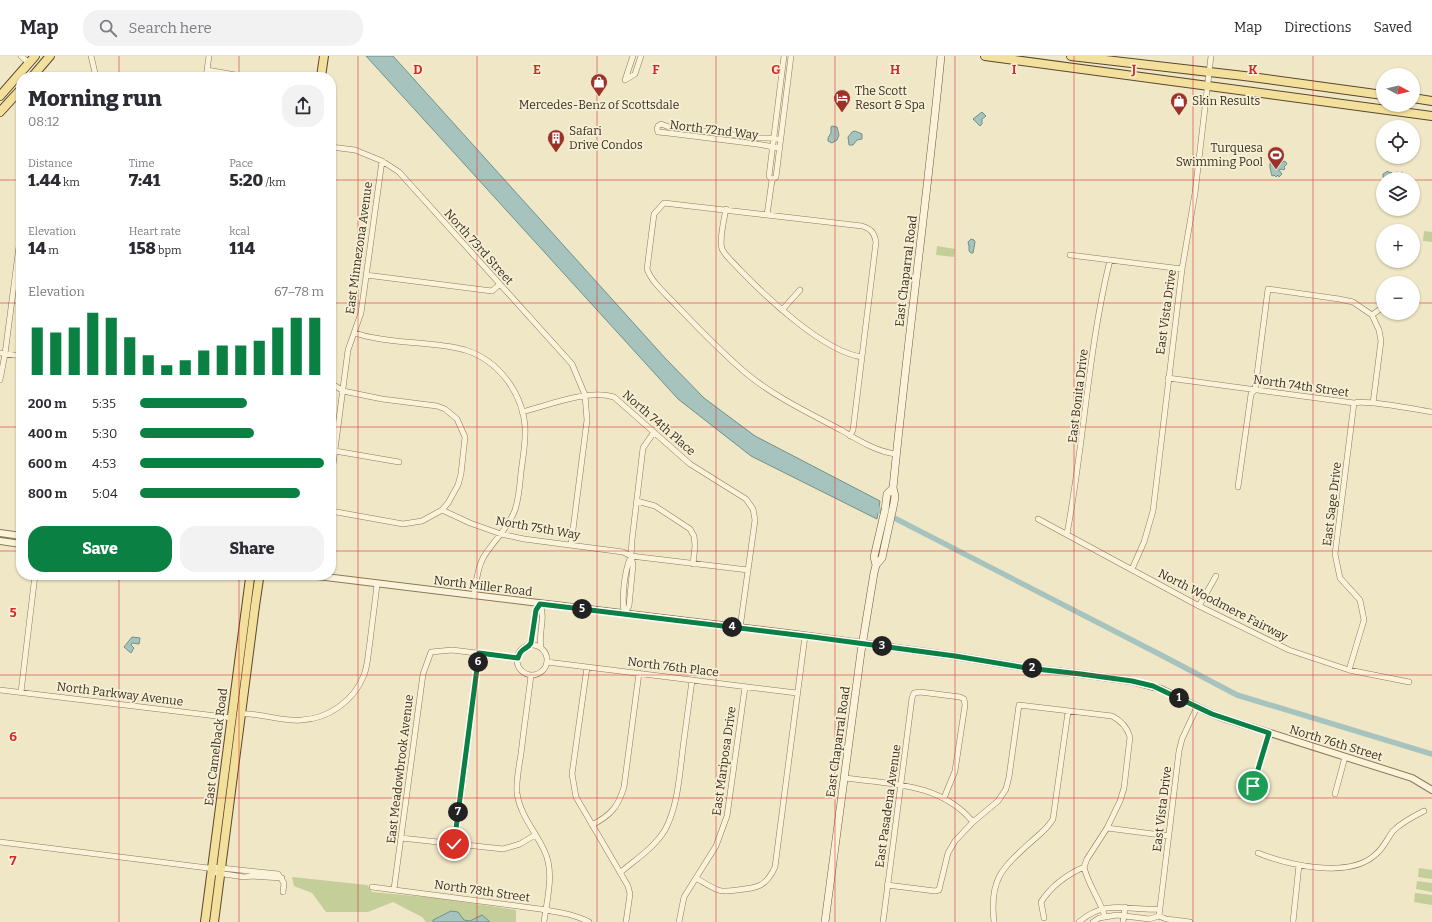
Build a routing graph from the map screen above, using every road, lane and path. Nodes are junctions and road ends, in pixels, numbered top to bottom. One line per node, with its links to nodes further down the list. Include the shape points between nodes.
1 (20, 56): 16 (street)
2 (35, 56): 16 (main road)
3 (50, 56): 20 (main road)
4 (91, 56): 21 (street)
5 (208, 56): 17 (street)
6 (324, 56): 23 (main road)
7 (632, 56): 8 (street, via 625,80 635,74)
8 (640, 56)
9 (784, 56): 37 (street)
10 (791, 56): 38 (street)
11 (941, 56): 74 (main road, East Chaparral Road)
12 (985, 56): 18 (main road)
13 (1071, 56): 15 (main road)
14 (1211, 56): 24 (street, East Vista Drive)
15 (1102, 58): 18 (street); 24 (main road)
16 (29, 63): 19 (main road)
17 (207, 70): 22 (street)
18 (1100, 71): 26 (main road)
19 (21, 72)
20 (38, 72)
21 (95, 72)
22 (219, 72)
23 (322, 72)
24 (1209, 72): 26 (street, East Vista Drive); 27 (main road)
25 (16, 78): 29 (main road)
26 (1208, 86): 32 (main road); 48 (street, East Vista Drive, via 1195,193)
27 (1376, 93)
28 (16, 94): 33 (main road)
29 (0, 96)
30 (1420, 99): 31 (main road)
31 (1431, 100): 35 (main road)
32 (1376, 105)
33 (0, 112)
34 (1415, 112): 35 (main road)
35 (1430, 115)
36 (713, 135): 36 (street, North 72nd Way, via 661,124 657,129 661,133); 37 (street, North 72nd Way); 40 (street, North 72nd Way)
37 (774, 138): 38 (street, North 72nd Way); 40 (street)
38 (780, 139): 41 (street)
39 (336, 148): 42 (street, North 73rd Street, via 355,150)
40 (773, 148): 41 (street, North 72nd Way); 43 (street, via 769,176)
41 (779, 148): 43 (street, via 776,177)
42 (382, 161): 49 (street, East Minnezona Avenue); 51 (street, North 73rd Street, via 402,176)
43 (772, 180): 45 (street)
44 (726, 210): 45 (street); 53 (street, via 722,248 756,287); 71 (street, via 664,203 654,214 647,269 649,276 726,356 748,374 795,406)
45 (767, 215): 59 (street, via 862,226 875,234)
46 (1070, 255): 47 (street)
47 (1110, 260): 48 (street); 84 (street, East Bonita Drive, via 1096,333)
48 (1182, 269): 60 (street, East Vista Drive)
49 (366, 275): 51 (street, via 492,291); 56 (street, East Minnezona Avenue, via 361,313)
50 (16, 281): 57 (street)
51 (500, 284): 65 (street, North 73rd Street, via 572,364)
52 (800, 290): 53 (street)
53 (782, 310): 59 (street, via 824,341 848,354)
54 (1376, 312): 55 (street)
55 (1372, 315): 63 (street, via 1353,302 1268,289); 66 (street, via 1381,341)
56 (355, 333): 64 (street, East Minnezona Avenue, via 348,350); 68 (street, via 375,338 445,346 465,350 480,357 504,376 512,387)
57 (3, 354): 58 (street); 61 (street)
58 (16, 355)
59 (862, 357): 71 (street, via 853,430)
60 (1168, 378): 63 (street, North 74th Street); 92 (street, East Vista Drive, via 1152,511 1144,542)
61 (0, 380)
62 (336, 386): 64 (street)
63 (1255, 390): 67 (street, North 74th Street); 76 (street, via 1251,394)
64 (343, 391): 72 (street, East Minnezona Avenue); 79 (street, via 437,406 457,419 465,437 461,474 452,498)
65 (585, 395): 68 (street, North 74th Place); 70 (street, North 74th Place, via 603,394 614,398); 88 (street, North 73rd Street, via 586,430)
66 (1373, 403): 67 (street, North 74th Street); 69 (street, North 74th Street)
67 (1354, 404): 113 (street, East Sage Drive, via 1335,554 1340,578 1360,600 1364,620)
68 (522, 412): 83 (street, via 525,442 518,498 510,521)
69 (1432, 412)
70 (654, 432): 78 (street, via 644,448); 93 (street, North 74th Place, via 690,464 746,499 753,509 755,520)
71 (850, 436): 74 (street, via 886,453)
72 (336, 444)
73 (336, 451): 75 (street)
74 (896, 454): 77 (main road, East Chaparral Road)
75 (399, 462)
76 (1238, 487)
77 (893, 488): 91 (main road, East Chaparral Road, via 895,496 889,527 882,558); 91 (main road, East Chaparral Road, via 887,494 874,557)
78 (637, 501): 89 (street); 90 (street, via 655,506 690,529 696,546)
79 (442, 510): 80 (street, via 422,521 403,524); 83 (street, North 75th Way)
80 (336, 512)
81 (1038, 519): 84 (street, North Woodmere Fairway)
82 (0, 533): 85 (street)
83 (501, 534): 88 (street, North 75th Way); 100 (street, via 482,559)
84 (1067, 534): 92 (street, North Woodmere Fairway)
85 (16, 535)
86 (0, 542): 87 (street)
87 (16, 544)
88 (571, 545): 89 (street, North 75th Way, via 623,552)
89 (631, 556): 90 (street, North 75th Way); 103 (street, via 627,565)
90 (693, 564): 93 (street, North 75th Way)
91 (876, 565): 106 (main road, East Chaparral Road)
92 (1132, 569): 102 (street, North Woodmere Fairway)
93 (748, 570): 104 (street)
94 (1216, 576): 102 (street)
95 (336, 578): 99 (street, North Miller Road)
96 (34, 580): 121 (street)
97 (250, 580): 125 (main road, East Camelback Road)
98 (258, 580): 125 (main road, East Camelback Road)
99 (377, 584): 100 (street, North Miller Road); 125 (street, via 364,675 344,704 312,719)
100 (474, 596): 101 (street, North Miller Road)
101 (540, 604): 103 (street, North Miller Road); 107 (street, via 536,610); 108 (street, via 543,612)
102 (1199, 606): 113 (street, North Woodmere Fairway, via 1289,650)
103 (624, 614): 104 (street, North Miller Road)
104 (740, 628): 105 (street, North Miller Road)
105 (805, 636): 106 (street, North Miller Road); 122 (street)
106 (862, 644): 117 (street, North Miller Road); 128 (main road, East Chaparral Road)
107 (529, 645): 108 (street); 110 (street, via 522,649)
108 (541, 648): 111 (street, via 546,653)
109 (479, 653): 110 (street); 142 (street, East Meadowbrook Avenue, via 452,650 431,652 423,674); 144 (street)
110 (518, 658): 115 (street, via 519,668)
111 (547, 662): 112 (street, North 76th Place); 115 (street, via 540,673)
112 (587, 667): 114 (street, North 76th Place); 138 (street, via 572,774 576,797)
113 (1349, 670): 118 (street, North Woodmere Fairway)
114 (639, 673): 116 (street, North 76th Place); 138 (street, via 621,798 614,810)
115 (531, 675): 140 (street, via 517,784 521,809)
116 (692, 680): 119 (street, North 76th Place); 149 (street, via 677,792 670,818 655,843)
117 (1132, 681): 123 (street, North 76th Street, via 1161,689)
118 (1409, 682)
119 (745, 687): 122 (street, North 76th Place); 150 (street, East Mariposa Drive, via 727,816 716,846)
120 (0, 690): 121 (street, North Parkway Avenue)
121 (21, 692): 125 (street, North Parkway Avenue)
122 (797, 693): 150 (street, via 772,875 758,887 720,891)
123 (1197, 707): 126 (street, North 76th Street); 141 (street, East Vista Drive, via 1182,739)
124 (1068, 712): 137 (street, via 1018,705 1006,789 998,801); 139 (street, via 1112,716 1128,730 1130,738 1124,788); 171 (street, via 1054,819 1009,861 1003,870 992,899)
125 (237, 716): 131 (main road, East Camelback Road); 133 (main road, East Camelback Road)
126 (1269, 733): 127 (street, North 76th Street); 134 (street, via 1253,786)
127 (1345, 757): 130 (street, North 76th Street, via 1412,778); 132 (street)
128 (845, 778): 129 (street); 169 (main road, East Chaparral Road)
129 (901, 785): 135 (street, via 926,790); 135 (street, East Pasadena Avenue, via 914,693 960,697 964,699 965,705 956,766); 151 (street, East Pasadena Avenue)
130 (1432, 790)
131 (222, 794): 133 (main road); 148 (main road, East Camelback Road)
132 (1335, 794)
133 (230, 797): 148 (main road, East Camelback Road)
134 (1256, 797)
135 (944, 798): 137 (street, via 964,811)
136 (1424, 811): 146 (street, via 1398,827 1381,849 1366,862 1342,869)
137 (973, 822): 151 (street, via 959,836 948,853 939,890)
138 (592, 825): 149 (street)
139 (1107, 828): 141 (street); 147 (street)
140 (535, 835): 144 (street, via 520,844 503,849); 158 (street, via 544,850 549,870)
141 (1169, 836): 157 (street, East Vista Drive)
142 (401, 838): 144 (street); 153 (street, East Meadowbrook Avenue)
143 (0, 842): 148 (street)
144 (454, 844)
145 (1258, 853): 146 (street)
146 (1299, 865): 176 (street)
147 (1084, 867): 156 (street, via 1086,877); 162 (street, via 1072,872 1047,893 1042,902)
148 (214, 870): 154 (street, via 244,876 282,878); 163 (main road, East Camelback Road); 164 (main road, East Camelback Road)
149 (621, 872): 167 (street, via 630,894)
150 (696, 878): 168 (street, East Mariposa Drive, via 684,897)
151 (887, 885): 170 (street, East Pasadena Avenue)
152 (372, 887): 153 (street, North 78th Street)
153 (394, 889): 158 (street, North 78th Street)
154 (283, 892)
155 (1125, 907): 156 (street); 157 (street); 159 (street)
156 (1102, 909): 161 (street); 172 (street)
157 (1160, 909): 160 (street, East Vista Drive)
158 (545, 910): 165 (street); 166 (street, North 78th Street)
159 (1124, 916): 160 (street, via 1149,919); 161 (street); 174 (street)
160 (1159, 916): 175 (street)
161 (1105, 917): 173 (street)
162 (1044, 918)
163 (205, 922)
164 (214, 922)
165 (544, 922)
166 (589, 922)
167 (626, 922)
168 (679, 922)
169 (825, 922)
170 (883, 922)
171 (994, 922)
172 (1079, 922)
173 (1093, 922)
174 (1123, 922)
175 (1190, 922)
176 (1293, 922)

